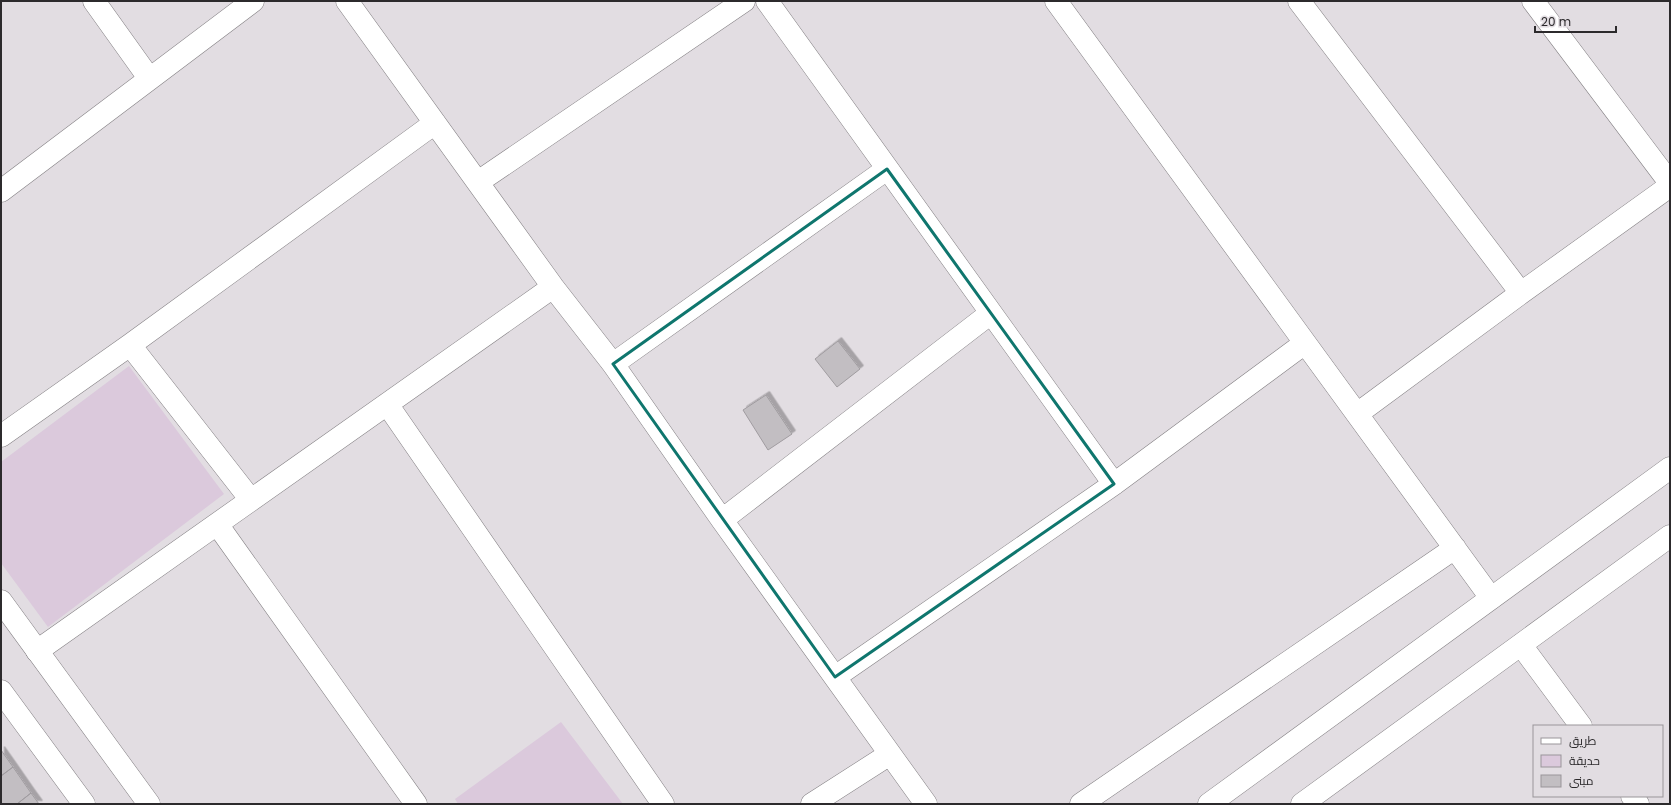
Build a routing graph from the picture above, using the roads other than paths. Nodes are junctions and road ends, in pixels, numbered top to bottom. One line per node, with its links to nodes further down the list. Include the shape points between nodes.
1 (94, 1): 9 (street)
2 (253, 1): 9 (street)
3 (347, 1): 10 (street)
4 (744, 1): 12 (street)
5 (767, 1): 11 (street)
6 (1057, 1): 18 (street)
7 (1299, 1): 16 (street)
8 (1533, 1): 13 (street)
9 (149, 78): 14 (street)
10 (435, 122): 12 (street); 19 (street)
11 (887, 169): 17 (street); 20 (street)
12 (478, 182): 15 (street)
13 (1670, 185): 16 (street)
14 (1, 191)
15 (553, 286): 20 (street); 21 (street)
16 (1521, 293): 22 (street)
17 (991, 313): 25 (street); 27 (street)
18 (1305, 343): 22 (street); 25 (street)
19 (130, 345): 23 (street); 26 (street)
20 (613, 364): 27 (street)
21 (387, 404): 26 (street); 42 (street)
22 (1357, 414): 30 (street)
23 (1, 436)
24 (1670, 468): 31 (street)
25 (1114, 484): 35 (street)
26 (250, 500): 28 (street)
27 (722, 520): 35 (street)
28 (217, 524): 34 (street); 41 (street)
29 (1670, 536): 33 (street)
30 (1455, 548): 31 (street); 45 (street)
31 (1491, 598): 46 (street)
32 (1, 601): 34 (street)
33 (1521, 645): 37 (street); 47 (street)
34 (37, 651): 40 (street)
35 (835, 677): 38 (street)
36 (1, 691): 39 (street)
37 (1580, 725)
38 (890, 754): 43 (street); 44 (street)
39 (84, 804)
40 (149, 804)
41 (416, 804)
42 (663, 804)
43 (812, 804)
44 (926, 804)
45 (1081, 804)
46 (1209, 804)
47 (1302, 804)

